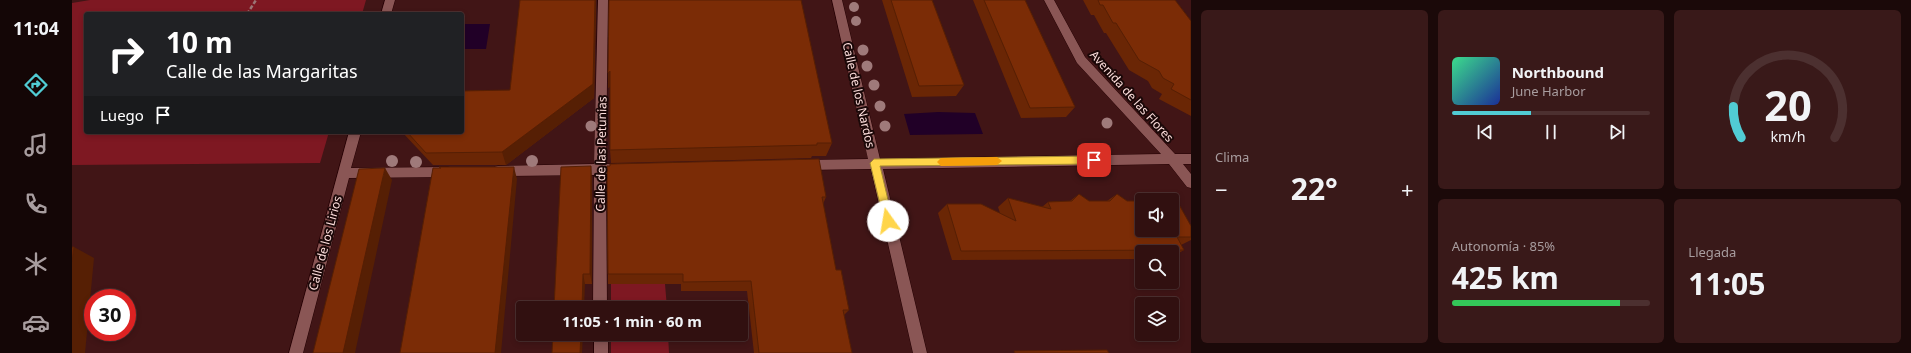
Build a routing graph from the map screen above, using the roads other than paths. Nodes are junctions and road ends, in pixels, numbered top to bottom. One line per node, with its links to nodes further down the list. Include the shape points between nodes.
1 (390, 0): 5 (street)
2 (603, 0): 12 (street, Calle de las Petunias)
3 (837, 0): 9 (street, Calle de los Nardos)
4 (1049, 0): 7 (street, Avenida de las Flores, via 1081,60)
5 (387, 12)
6 (354, 134): 15 (street, Calle de los Lirios)
7 (1172, 159): 8 (street); 9 (street); 16 (street, Avenida de las Flores)
8 (1191, 159)
9 (874, 163): 10 (street); 21 (street, Calle de los Nardos)
10 (788, 165)
11 (631, 169): 12 (street)
12 (600, 170): 13 (street); 17 (street, Calle de las Petunias)
13 (488, 171)
14 (456, 172): 15 (street)
15 (344, 173): 19 (street, Calle de los Lirios)
16 (1191, 183)
17 (600, 301)
18 (600, 341): 20 (street)
19 (296, 353)
20 (601, 353)
21 (920, 353)

